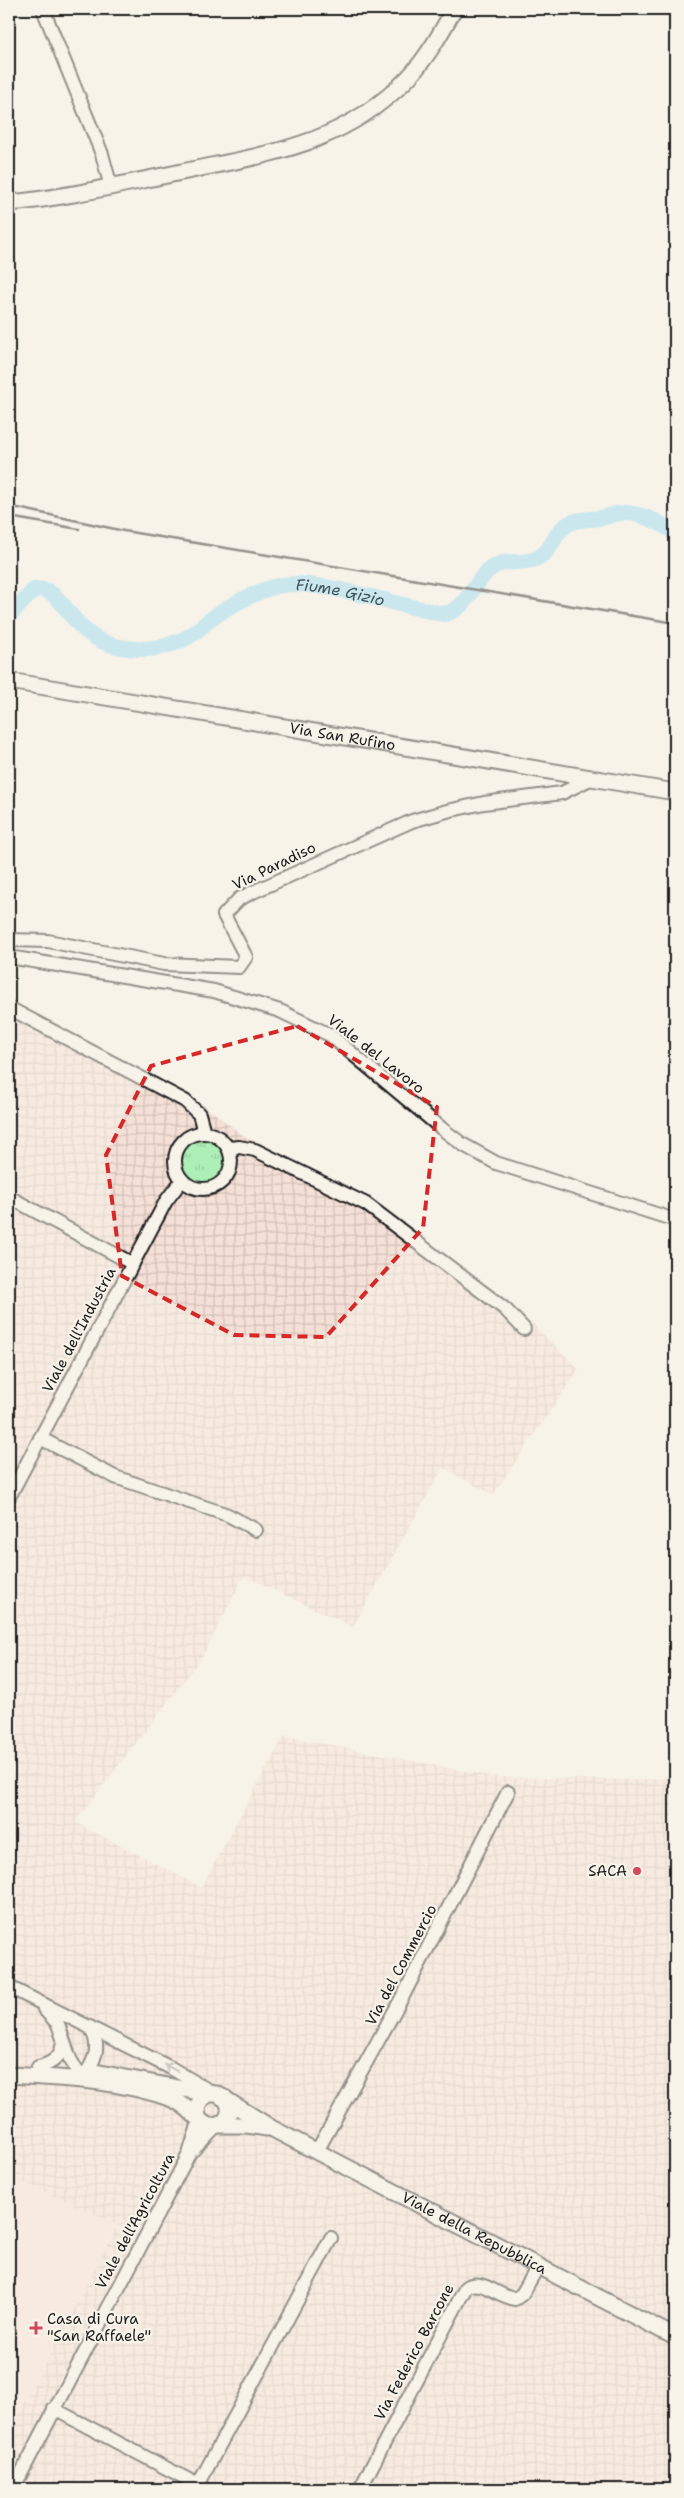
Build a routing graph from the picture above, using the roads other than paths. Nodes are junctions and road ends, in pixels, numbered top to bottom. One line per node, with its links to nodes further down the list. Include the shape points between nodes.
1 (43, 9): 3 (street, via 102,154)
2 (454, 9): 3 (main road, via 409,78 372,110 334,133 284,151)
3 (111, 186): 4 (main road)
4 (9, 203)
5 (9, 681): 6 (main road, Via San Rufino)
6 (592, 778): 7 (main road, Via San Rufino); 8 (street, Via Paradiso, via 562,793 484,804 412,821 239,899 224,915 246,957 239,967 164,964 48,941)
7 (675, 792)
8 (9, 940)
9 (9, 957): 15 (street, Viale del Lavoro, via 214,991 280,1010 330,1035 441,1128 496,1163)
10 (9, 1008): 11 (street, via 185,1101 198,1114)
11 (204, 1132): 12 (street, via 216,1135); 13 (street, via 185,1139 177,1149 174,1162)
12 (228, 1148): 13 (street, via 231,1168 219,1184 200,1189); 17 (street, via 255,1150 366,1204 505,1309)
13 (182, 1180): 16 (street, Viale dell'Industria, via 166,1201)
14 (9, 1198): 16 (street)
15 (675, 1220)
16 (133, 1264): 18 (street, Viale dell'Industria)
17 (524, 1329)
18 (40, 1438): 19 (street, Viale dell'Industria); 20 (street, via 115,1478 228,1514)
19 (9, 1497)
20 (256, 1530)
21 (508, 1792): 34 (street, Via del Commercio, via 404,1994)
22 (9, 1988): 23 (street, Viale della Repubblica)
23 (28, 1998): 24 (street, Viale della Repubblica); 25 (street, Viale della Repubblica, via 54,2018)
24 (90, 2027): 28 (street, via 95,2036 96,2054); 30 (street, Viale della Repubblica, one-way to 24)
25 (63, 2036): 27 (street, via 59,2057); 28 (street, Viale della Repubblica, via 66,2050)
26 (9, 2067): 27 (main road)
27 (38, 2068): 28 (main road)
28 (82, 2073): 29 (main road); 30 (main road); 31 (main road, via 172,2099)
29 (9, 2075)
30 (216, 2095): 31 (main road, via 198,2102); 32 (main road, via 229,2113); 33 (main road, Viale della Repubblica)
31 (199, 2118): 32 (main road, via 209,2126); 35 (street, Viale dell'Agricoltura)
32 (218, 2125): 33 (main road, Viale della Repubblica, via 247,2124); 35 (street, Viale dell'Agricoltura)
33 (273, 2129): 34 (main road, Viale della Repubblica)
34 (317, 2151): 37 (main road, Viale della Repubblica)
35 (189, 2154): 39 (street, Viale dell'Agricoltura)
36 (331, 2238): 40 (street)
37 (538, 2265): 38 (main road, Viale della Repubblica); 42 (street, Via Federico Barcone, via 522,2294 515,2299 480,2284 466,2287)
38 (675, 2337)
39 (54, 2409): 40 (street); 41 (street, Viale dell'Agricoltura)
40 (202, 2487)
41 (12, 2489)
42 (360, 2489)

